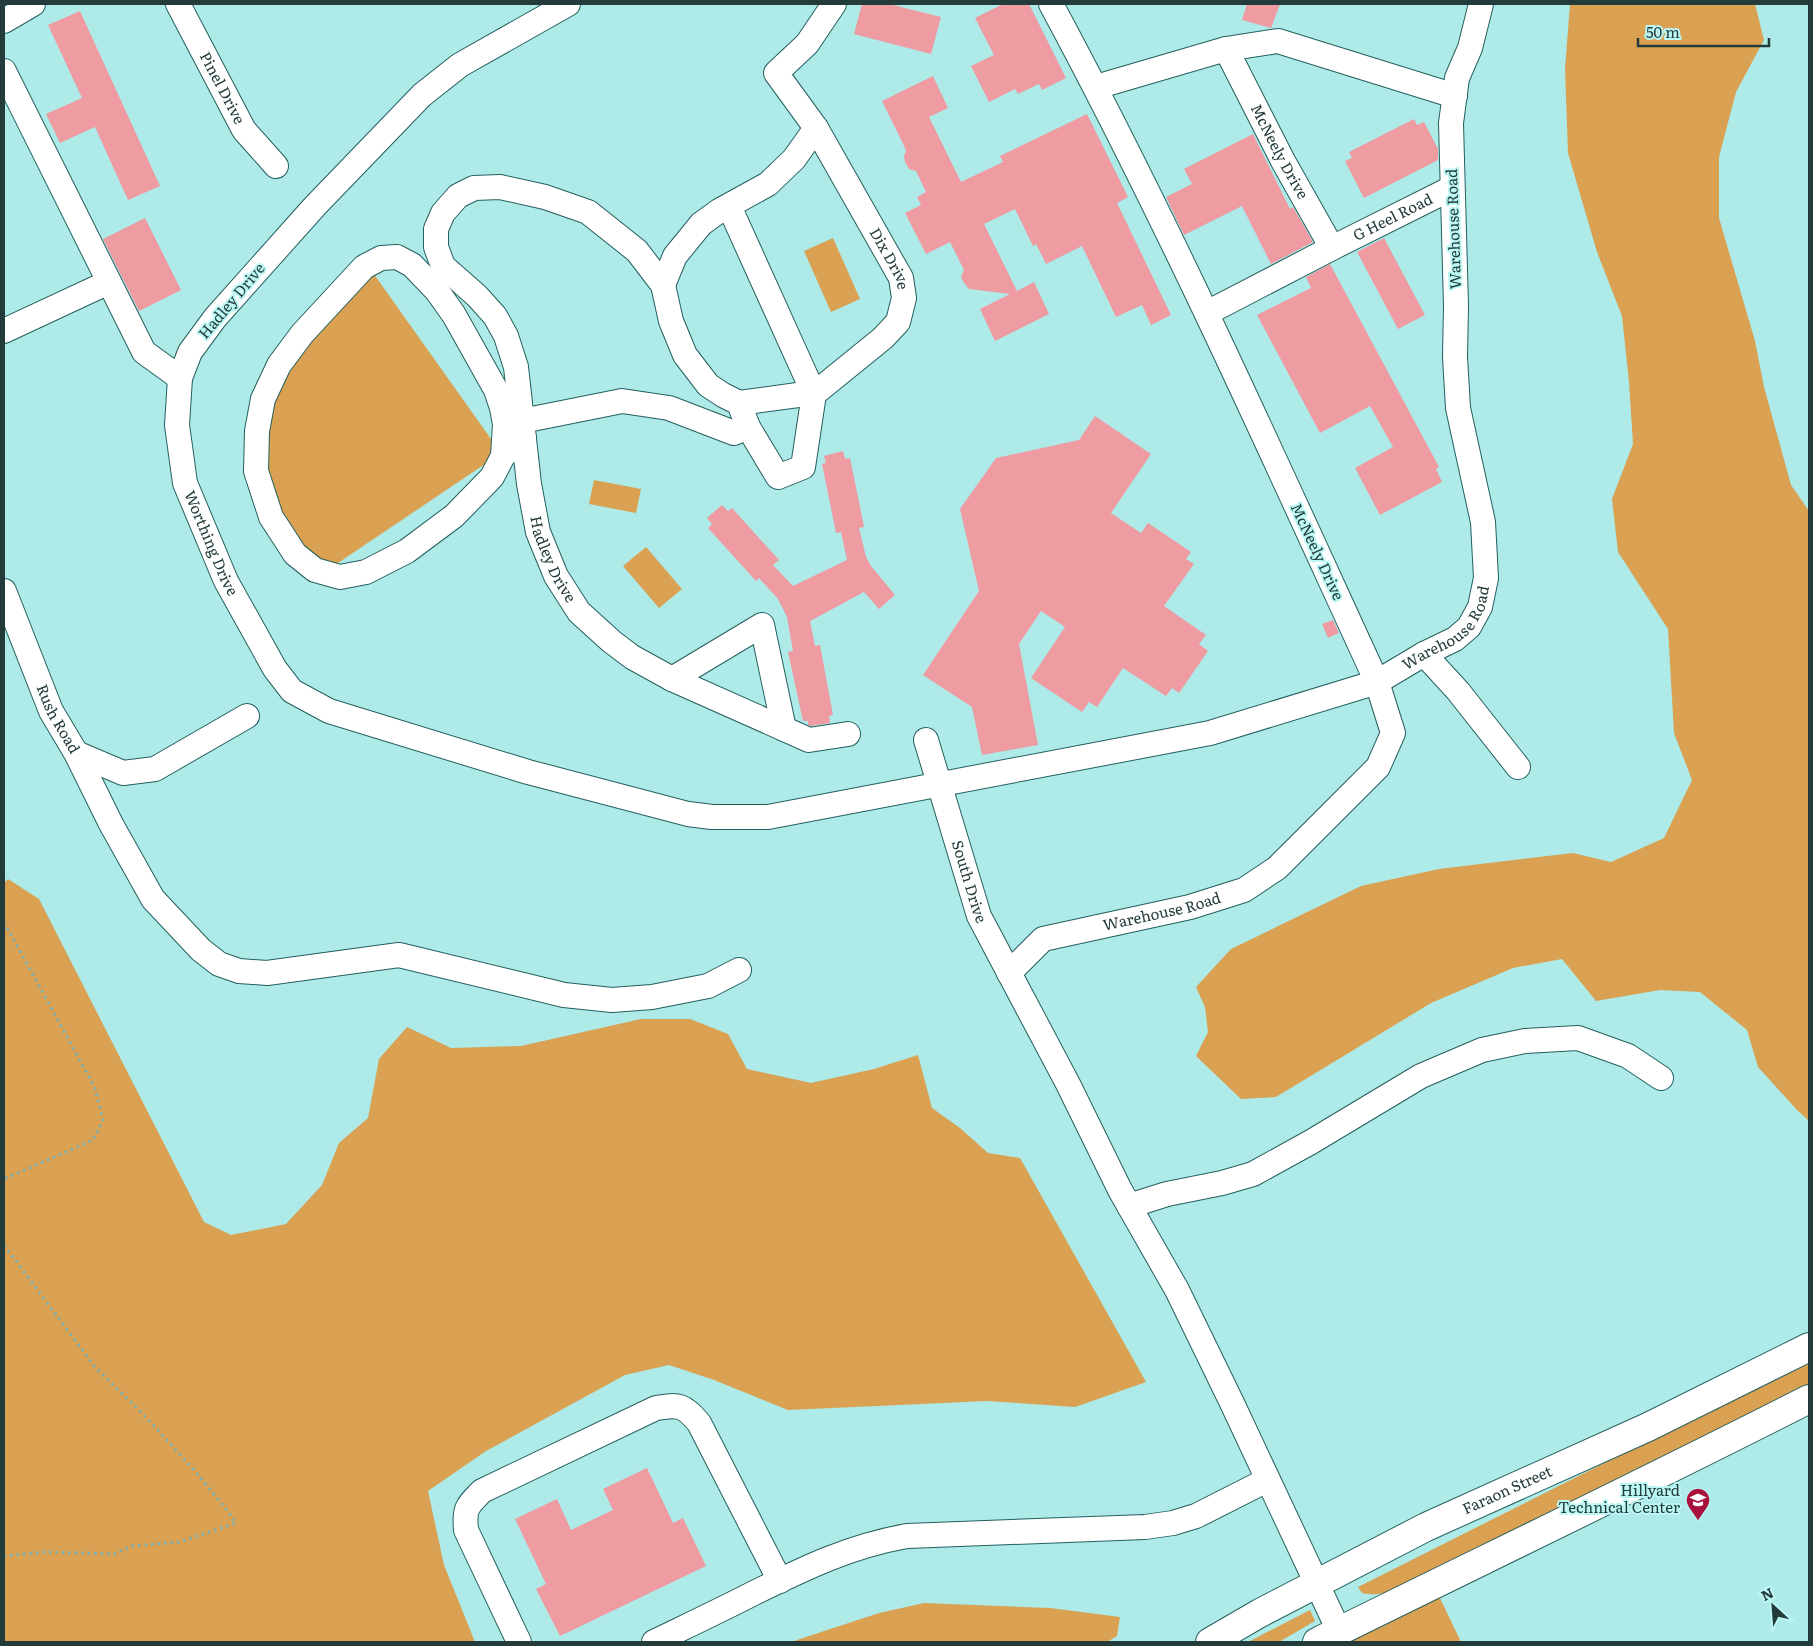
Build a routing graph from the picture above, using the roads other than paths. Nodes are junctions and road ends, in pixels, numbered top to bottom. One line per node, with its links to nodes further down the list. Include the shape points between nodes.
1 (33, 4): 7 (street)
2 (178, 4): 13 (street, Pinel Drive, via 244,130)
3 (568, 4): 21 (street, Hadley Drive, via 460,65 422,95 315,206 215,318 190,352)
4 (834, 4): 12 (street, Dix Drive, via 807,44 776,73)
5 (1051, 4): 10 (street, McNeely Drive)
6 (1481, 4): 11 (street, Warehouse Road, via 1470,48 1457,78)
7 (4, 21)
8 (1226, 49): 10 (street); 11 (street, via 1278,41); 16 (street, McNeely Drive)
9 (4, 71): 17 (street)
10 (1096, 87): 19 (street, McNeely Drive)
11 (1455, 96): 14 (street, Warehouse Road)
12 (816, 128): 15 (street, via 794,159 768,184); 22 (street, Dix Drive, via 901,278 904,298 898,322)
13 (276, 166)
14 (1452, 188): 16 (street, G Heel Road); 28 (street, Warehouse Road, via 1458,408 1483,522 1486,578 1480,607 1469,627 1455,640)
15 (729, 206): 18 (street, via 702,224 675,256); 22 (street)
16 (1332, 248): 19 (street)
17 (109, 282): 20 (street); 21 (street, via 144,352)
18 (663, 285): 23 (street, via 671,321 685,355 708,385); 25 (street, Hadley Drive, via 637,251 588,212 545,197 500,188 474,188 458,196 443,213 436,229 436,247 443,266 478,296 506,336 516,367)
19 (1207, 313): 30 (street, McNeely Drive)
20 (4, 331)
21 (180, 378): 37 (street, Worthing Drive, via 177,425 185,483 226,580 275,669 292,691 338,714 528,772 712,818 768,817)
22 (814, 394): 23 (street); 24 (street, via 803,466 778,477)
23 (740, 403): 24 (street)
24 (748, 427): 25 (street, via 734,433 669,408 622,401)
25 (523, 429): 26 (street); 29 (street, Hadley Drive, via 528,484 538,532 556,576 579,612 611,641)
26 (503, 456): 26 (street, via 505,424 496,390 438,291 412,265 397,257 381,258 364,267 302,334 279,365 263,399 257,431 256,471 272,518 295,554 315,570 340,576 366,572 407,551 454,516 492,477)
27 (4, 591): 35 (street, Rush Road, via 51,711)
28 (1424, 654): 30 (street, Warehouse Road); 36 (street)
29 (672, 679): 32 (street, Hadley Drive); 32 (street, via 762,625)
30 (1377, 682): 37 (street, via 1210,733); 39 (street, Warehouse Road, via 1393,733 1378,767 1278,868 1244,890 1190,907 1043,938)
31 (247, 716): 35 (street, Rush Road, via 155,768 123,773)
32 (784, 729): 33 (street, Hadley Drive, via 809,740)
33 (848, 734)
34 (926, 740): 37 (street, South Drive)
35 (76, 753): 38 (street, via 153,899 201,950 218,964 239,971 267,973 399,955 564,996 612,1000 652,997 708,986)
36 (1518, 766)
37 (940, 786): 39 (street, South Drive, via 980,916)
38 (739, 970)
39 (1009, 973): 41 (street, South Drive)
40 (1661, 1078): 41 (street, via 1628,1056 1578,1038 1525,1041 1482,1050 1421,1076 1253,1174)
41 (1129, 1206): 44 (street, South Drive, via 1177,1290)
42 (1809, 1347): 46 (main road, Faraon Street, via 1648,1426 1426,1528)
43 (1809, 1399): 47 (main road)
44 (1267, 1480): 45 (street, via 1196,1516 1173,1523 1145,1527 907,1536 878,1541 840,1554); 46 (street, South Drive)
45 (780, 1581): 48 (street, via 699,1423 687,1410 672,1405 656,1408 482,1491 470,1504 464,1515 466,1530); 49 (street)
46 (1316, 1584): 47 (street, South Drive); 50 (main road, Faraon Street)
47 (1328, 1637)
48 (519, 1642)
49 (654, 1642)
50 (1210, 1642)

